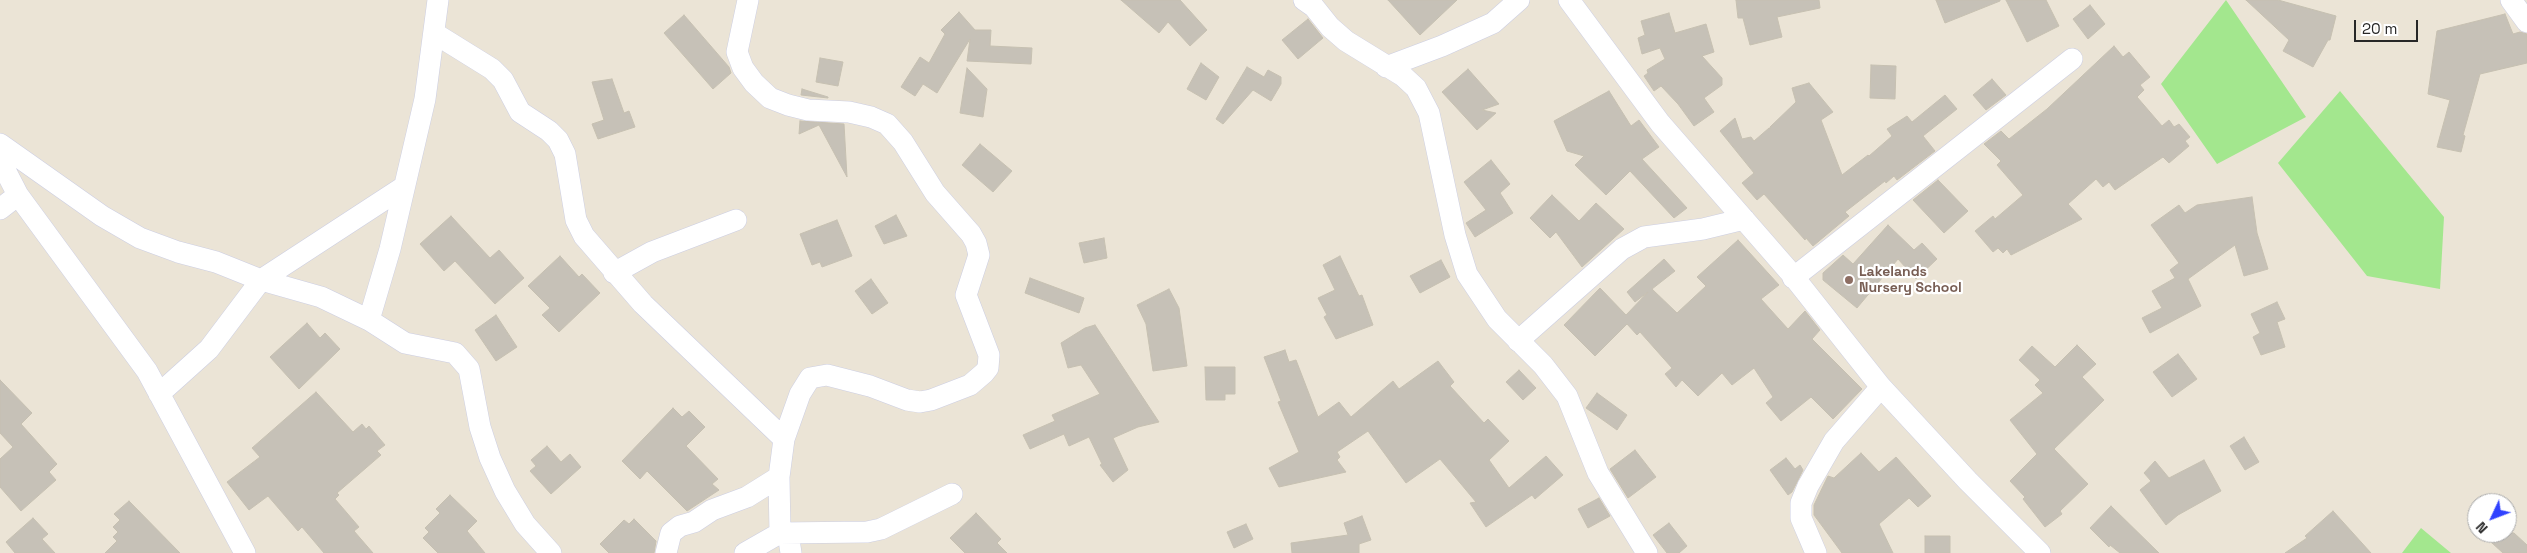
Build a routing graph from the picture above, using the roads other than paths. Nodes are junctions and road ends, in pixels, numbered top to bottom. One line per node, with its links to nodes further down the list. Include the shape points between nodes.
1 (438, 0): 8 (street)
2 (748, 0): 25 (street, via 737,52 754,83 770,98 788,106 849,112 887,124 903,142 935,193 971,234 979,255 966,295 989,355 988,368 970,385 920,402 827,375 814,376 802,387)
3 (1304, 0): 10 (street, via 1330,27)
4 (1519, 0): 10 (street, via 1494,22)
5 (1569, 0): 16 (street, via 1660,123)
6 (2511, 0): 7 (street)
7 (2527, 22)
8 (434, 33): 13 (street, via 425,99); 18 (street, via 492,69 503,80 520,112 558,140 565,154 576,220 584,236)
9 (2072, 59): 19 (street)
10 (1386, 67): 22 (street, via 1416,88 1429,113 1455,235 1467,274 1497,319)
11 (0, 144): 20 (street, via 102,216 140,238)
12 (0, 160): 14 (street)
13 (402, 188): 20 (street); 21 (street, via 390,248)
14 (18, 194): 15 (street); 24 (street, via 147,371)
15 (0, 210)
16 (1744, 219): 19 (street); 22 (street, via 1703,230 1644,237 1622,249)
17 (736, 220): 18 (street, via 652,252)
18 (614, 273): 25 (street)
19 (1793, 278): 23 (street)
20 (261, 280): 21 (street, via 321,297); 24 (street, via 209,349)
21 (369, 320): 30 (street, via 406,342 455,353 465,364 471,376 480,427 505,491 525,524)
22 (1518, 341): 33 (street, via 1543,365 1567,396 1598,473)
23 (1881, 387): 34 (street, via 1834,441 1801,503 1801,518); 35 (street)
24 (159, 394): 29 (street)
25 (784, 439): 26 (street)
26 (779, 477): 28 (street); 31 (street, via 747,497 680,526 671,533)
27 (952, 494): 28 (street, via 881,529)
28 (787, 540): 32 (street)
29 (244, 553)
30 (551, 553)
31 (666, 553)
32 (745, 553)
33 (1647, 553)
34 (1816, 553)
35 (2040, 553)

